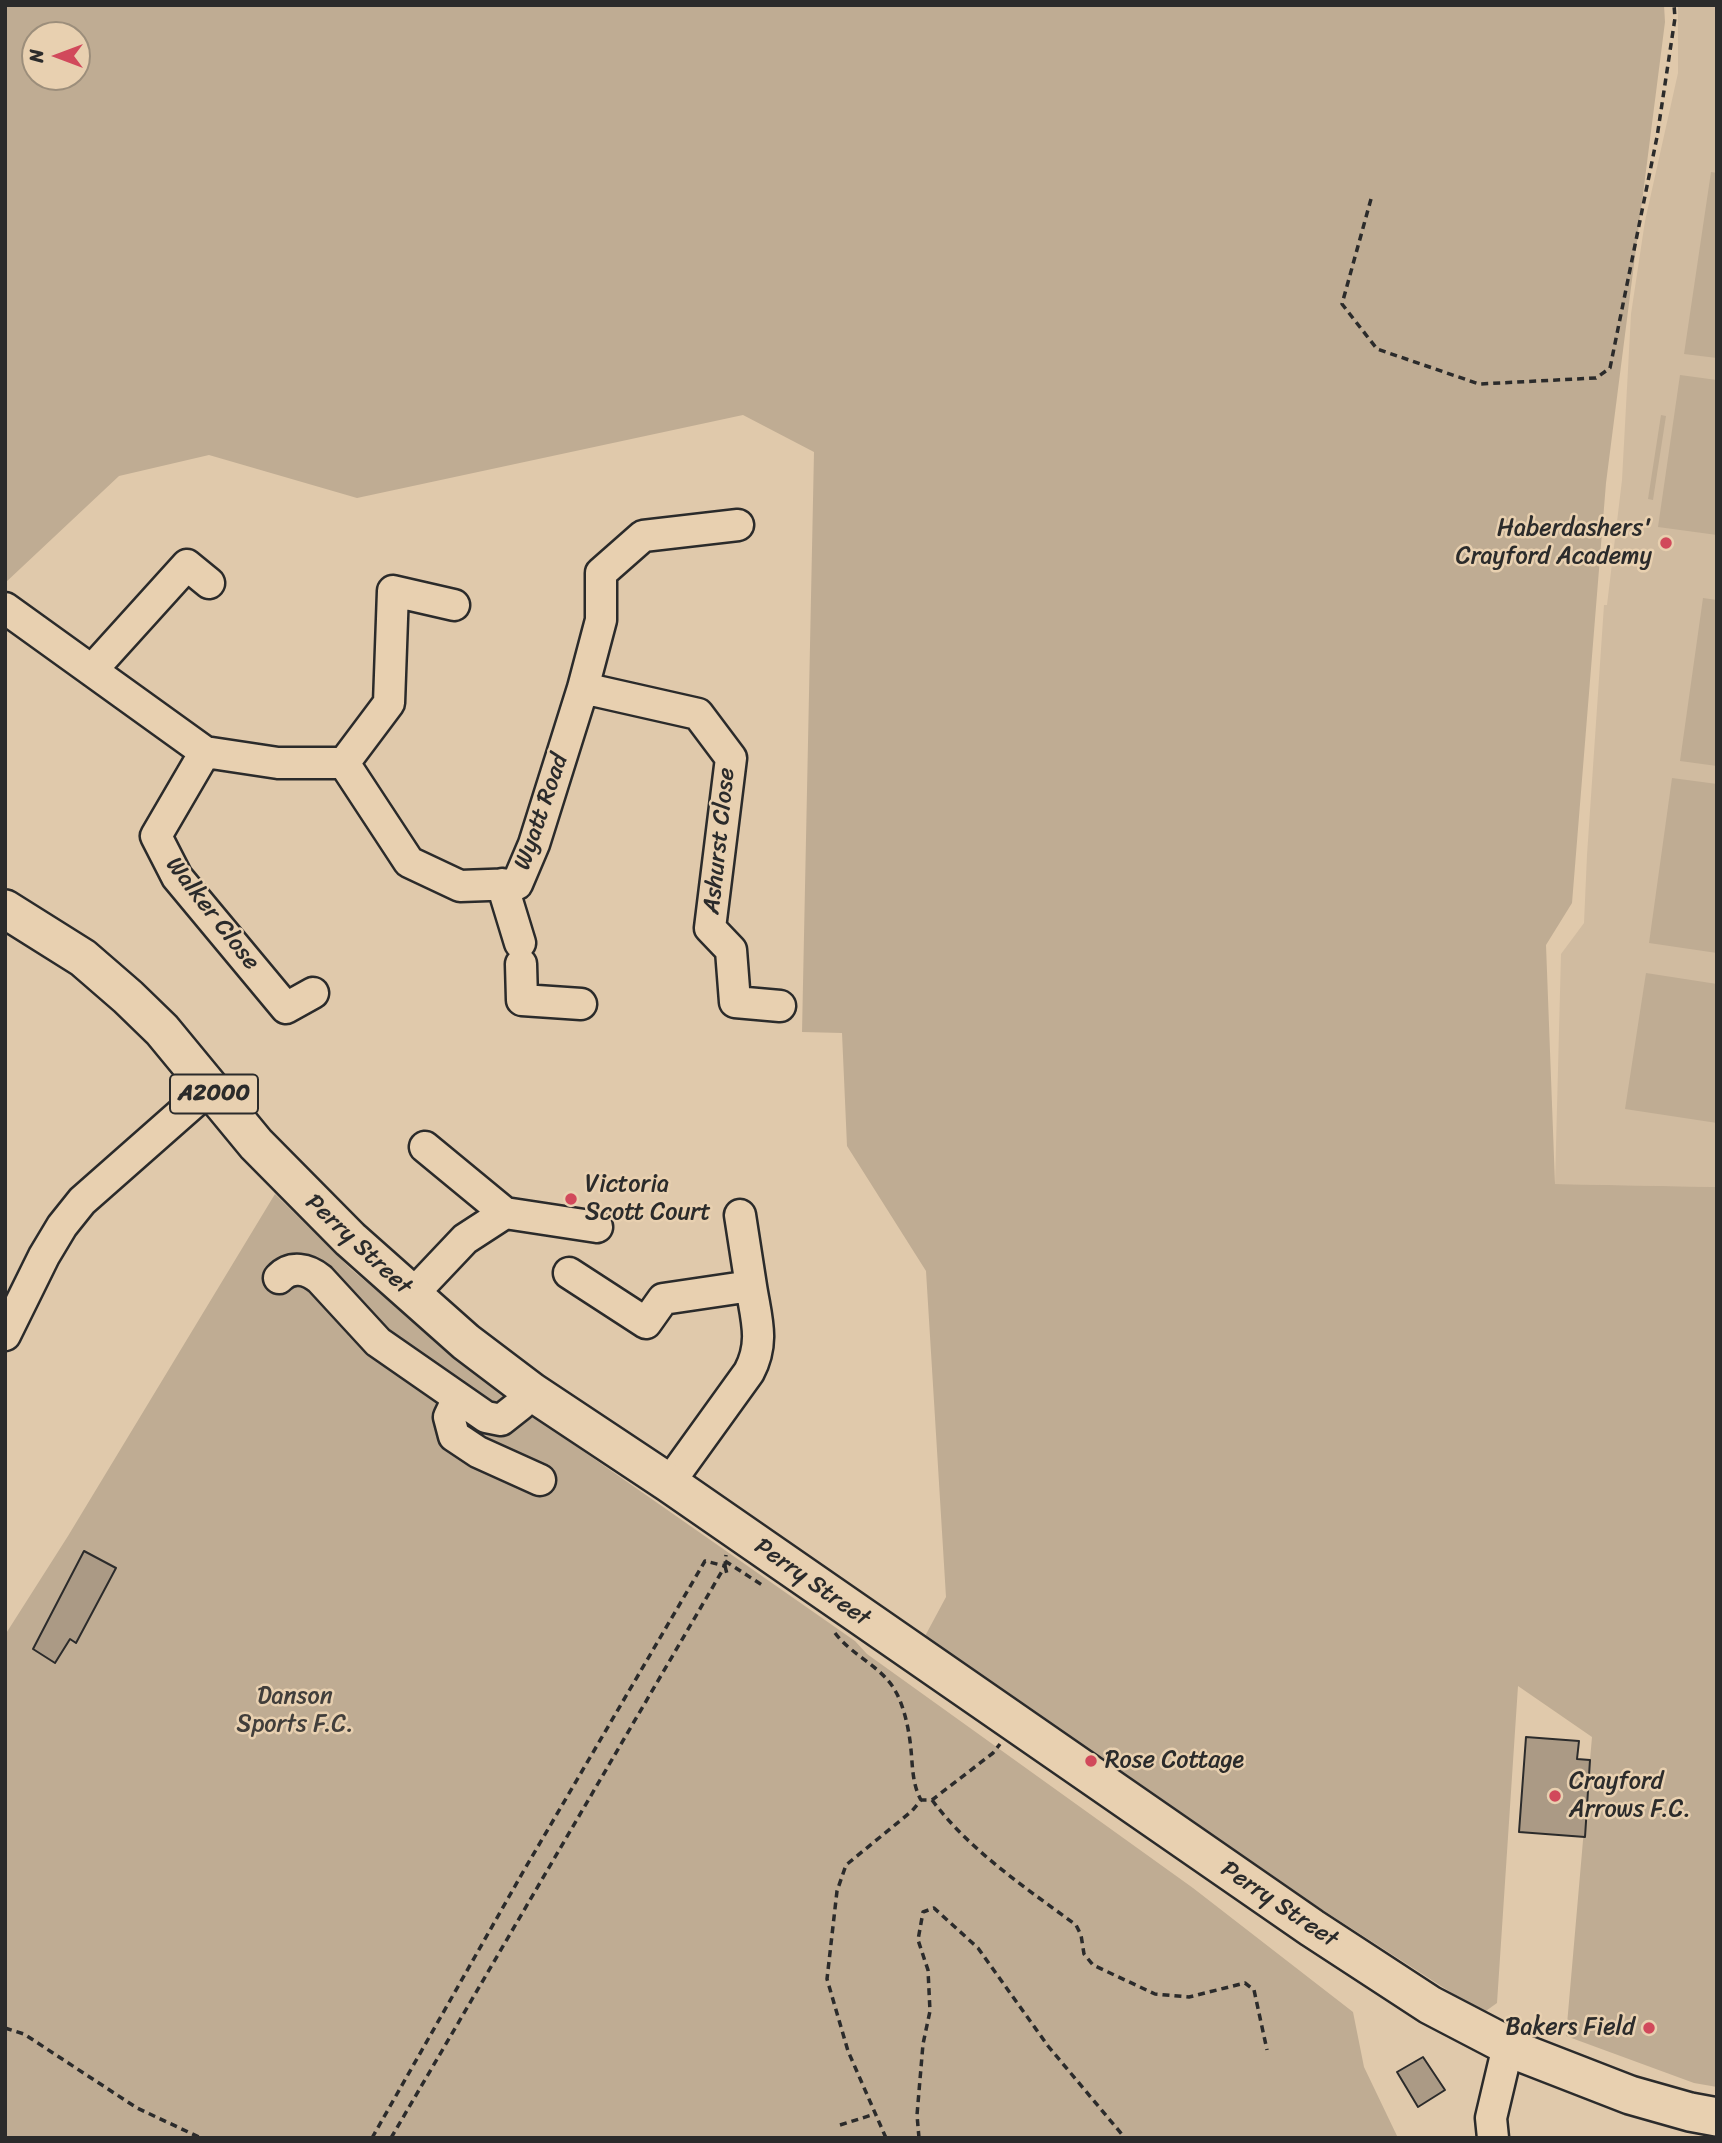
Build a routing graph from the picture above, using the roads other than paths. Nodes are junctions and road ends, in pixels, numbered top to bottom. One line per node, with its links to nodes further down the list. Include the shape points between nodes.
1 (738, 525): 6 (street, Wyatt Road, via 643,536 601,573 601,620)
2 (209, 583): 5 (street, via 187,565)
3 (454, 605): 8 (street, via 393,591 389,703)
4 (5, 608): 5 (street)
5 (92, 670): 7 (street)
6 (583, 688): 9 (street, Wyatt Road, via 534,844 517,884); 13 (street, Ashurst Close, via 698,714 731,758 710,928 731,950 735,1002)
7 (205, 752): 8 (street, via 278,763); 11 (street, Walker Close, via 156,836 177,877 286,1008)
8 (344, 763): 9 (street, Wyatt Road, via 409,862 460,886)
9 (502, 884): 12 (street, via 521,954 522,1000)
10 (5, 909): 14 (main road, Perry Street / A2000, via 83,958 128,997)
11 (313, 993)
12 (581, 1004)
13 (780, 1006)
14 (209, 1088): 22 (main road, Perry Street / A2000, via 303,1193); 23 (street, via 82,1201 62,1226)
15 (425, 1147): 16 (street)
16 (505, 1213): 18 (street); 22 (street, via 465,1239)
17 (740, 1215): 21 (street)
18 (597, 1227)
19 (569, 1273): 21 (street, via 646,1323 663,1299)
20 (279, 1278): 25 (street, via 297,1269 311,1272 378,1342)
21 (751, 1286): 27 (street, via 759,1337 757,1357)
22 (412, 1295): 24 (main road, Perry Street / A2000)
23 (5, 1335)
24 (532, 1392): 25 (street, via 501,1420 486,1417); 27 (main road, Perry Street / A2000)
25 (458, 1398): 26 (street, via 449,1417 454,1436)
26 (540, 1480)
27 (669, 1483): 28 (main road, Perry Street / A2000, via 1368,1966)
28 (1508, 2046): 29 (main road, Perry Street / A2000, via 1630,2095); 30 (street, via 1491,2118)
29 (1717, 2117)
30 (1493, 2138)

